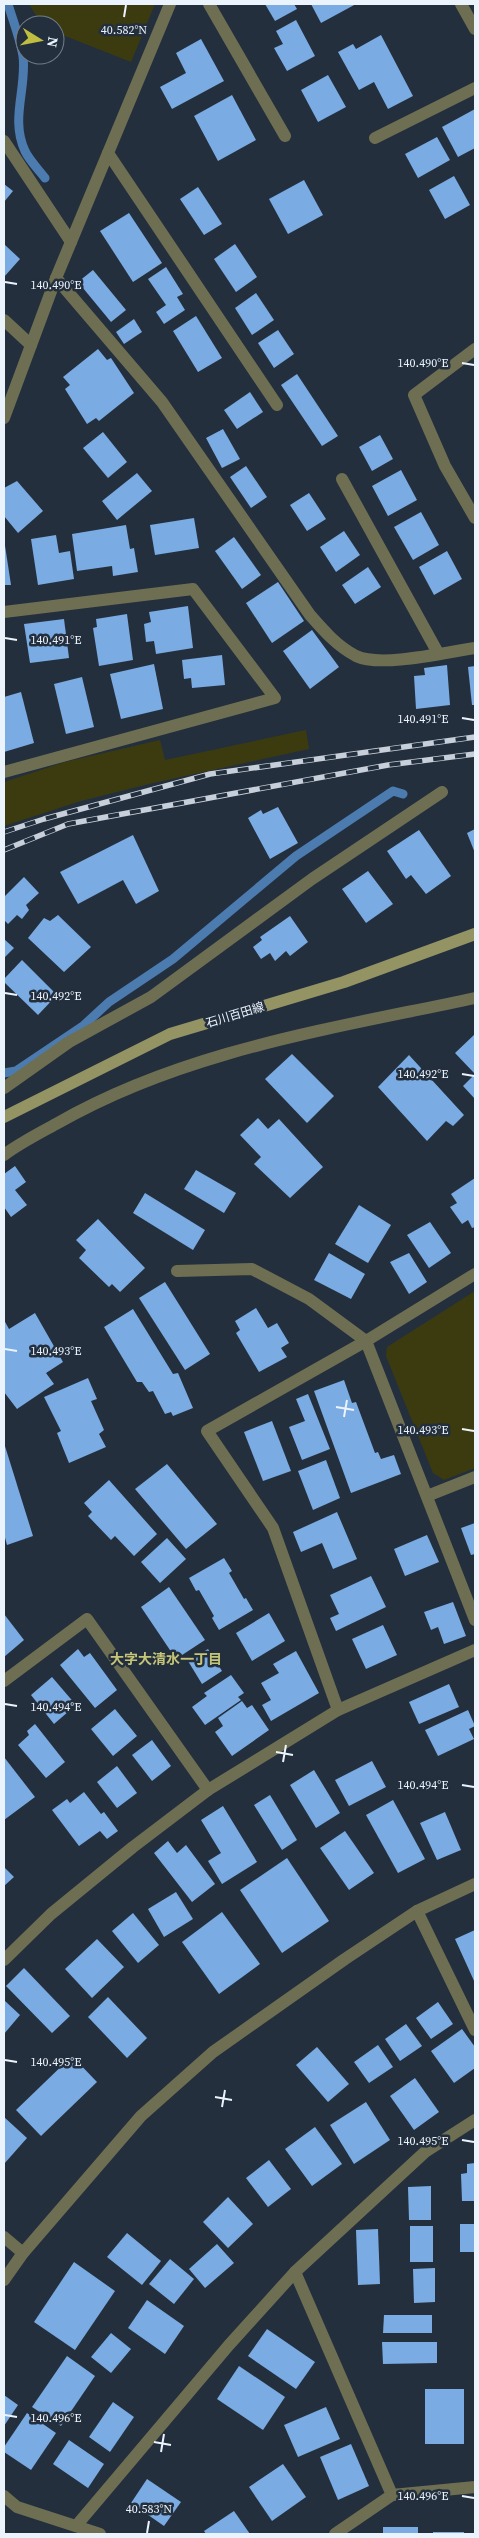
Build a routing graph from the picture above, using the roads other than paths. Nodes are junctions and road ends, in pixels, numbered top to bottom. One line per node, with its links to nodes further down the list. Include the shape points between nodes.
1 (170, 4): 9 (street)
2 (209, 4): 6 (street)
3 (461, 4): 4 (street)
4 (475, 29)
5 (475, 88): 7 (street)
6 (285, 136)
7 (375, 138)
8 (4, 142): 10 (street)
9 (108, 153): 10 (street); 15 (street)
10 (71, 242): 11 (street)
11 (56, 278): 13 (street); 21 (street, via 162,402 310,615 329,637 358,657 382,662)
12 (4, 320): 13 (street)
13 (31, 345): 16 (street)
14 (475, 349): 18 (street, via 414,395 445,466)
15 (277, 406)
16 (4, 418)
17 (342, 479): 21 (street)
18 (475, 518)
19 (4, 612): 22 (street, via 193,589 275,698)
20 (475, 648): 21 (street)
21 (438, 653)
22 (4, 772)
23 (442, 792): 26 (street, via 312,879 152,997 69,1042)
24 (475, 934): 27 (main road, 石川百田線, via 344,982 170,1034)
25 (475, 998): 28 (street, via 277,1039 195,1062 138,1083 83,1109)
26 (4, 1088)
27 (4, 1117)
28 (4, 1155)
29 (177, 1271): 31 (street, via 252,1269 310,1298)
30 (475, 1274): 31 (street)
31 (366, 1341): 33 (street); 37 (street, via 207,1430 273,1528)
32 (475, 1477): 33 (street)
33 (427, 1496): 34 (street)
34 (475, 1620)
35 (475, 1650): 37 (street)
36 (4, 1681): 38 (street, via 87,1620)
37 (338, 1710): 38 (street)
38 (208, 1790): 41 (street, via 51,1914)
39 (475, 1884): 40 (street)
40 (417, 1911): 42 (street); 45 (street, via 213,2052 141,2116)
41 (4, 1960)
42 (475, 2030)
43 (475, 2120): 46 (street, via 425,2152)
44 (4, 2237): 45 (street)
45 (23, 2254): 47 (street)
46 (295, 2272): 49 (street); 51 (street)
47 (4, 2280)
48 (475, 2487): 49 (street)
49 (392, 2495): 53 (street)
50 (4, 2496): 51 (street, via 17,2506)
51 (76, 2526): 52 (street)
52 (100, 2534)
53 (335, 2534)

